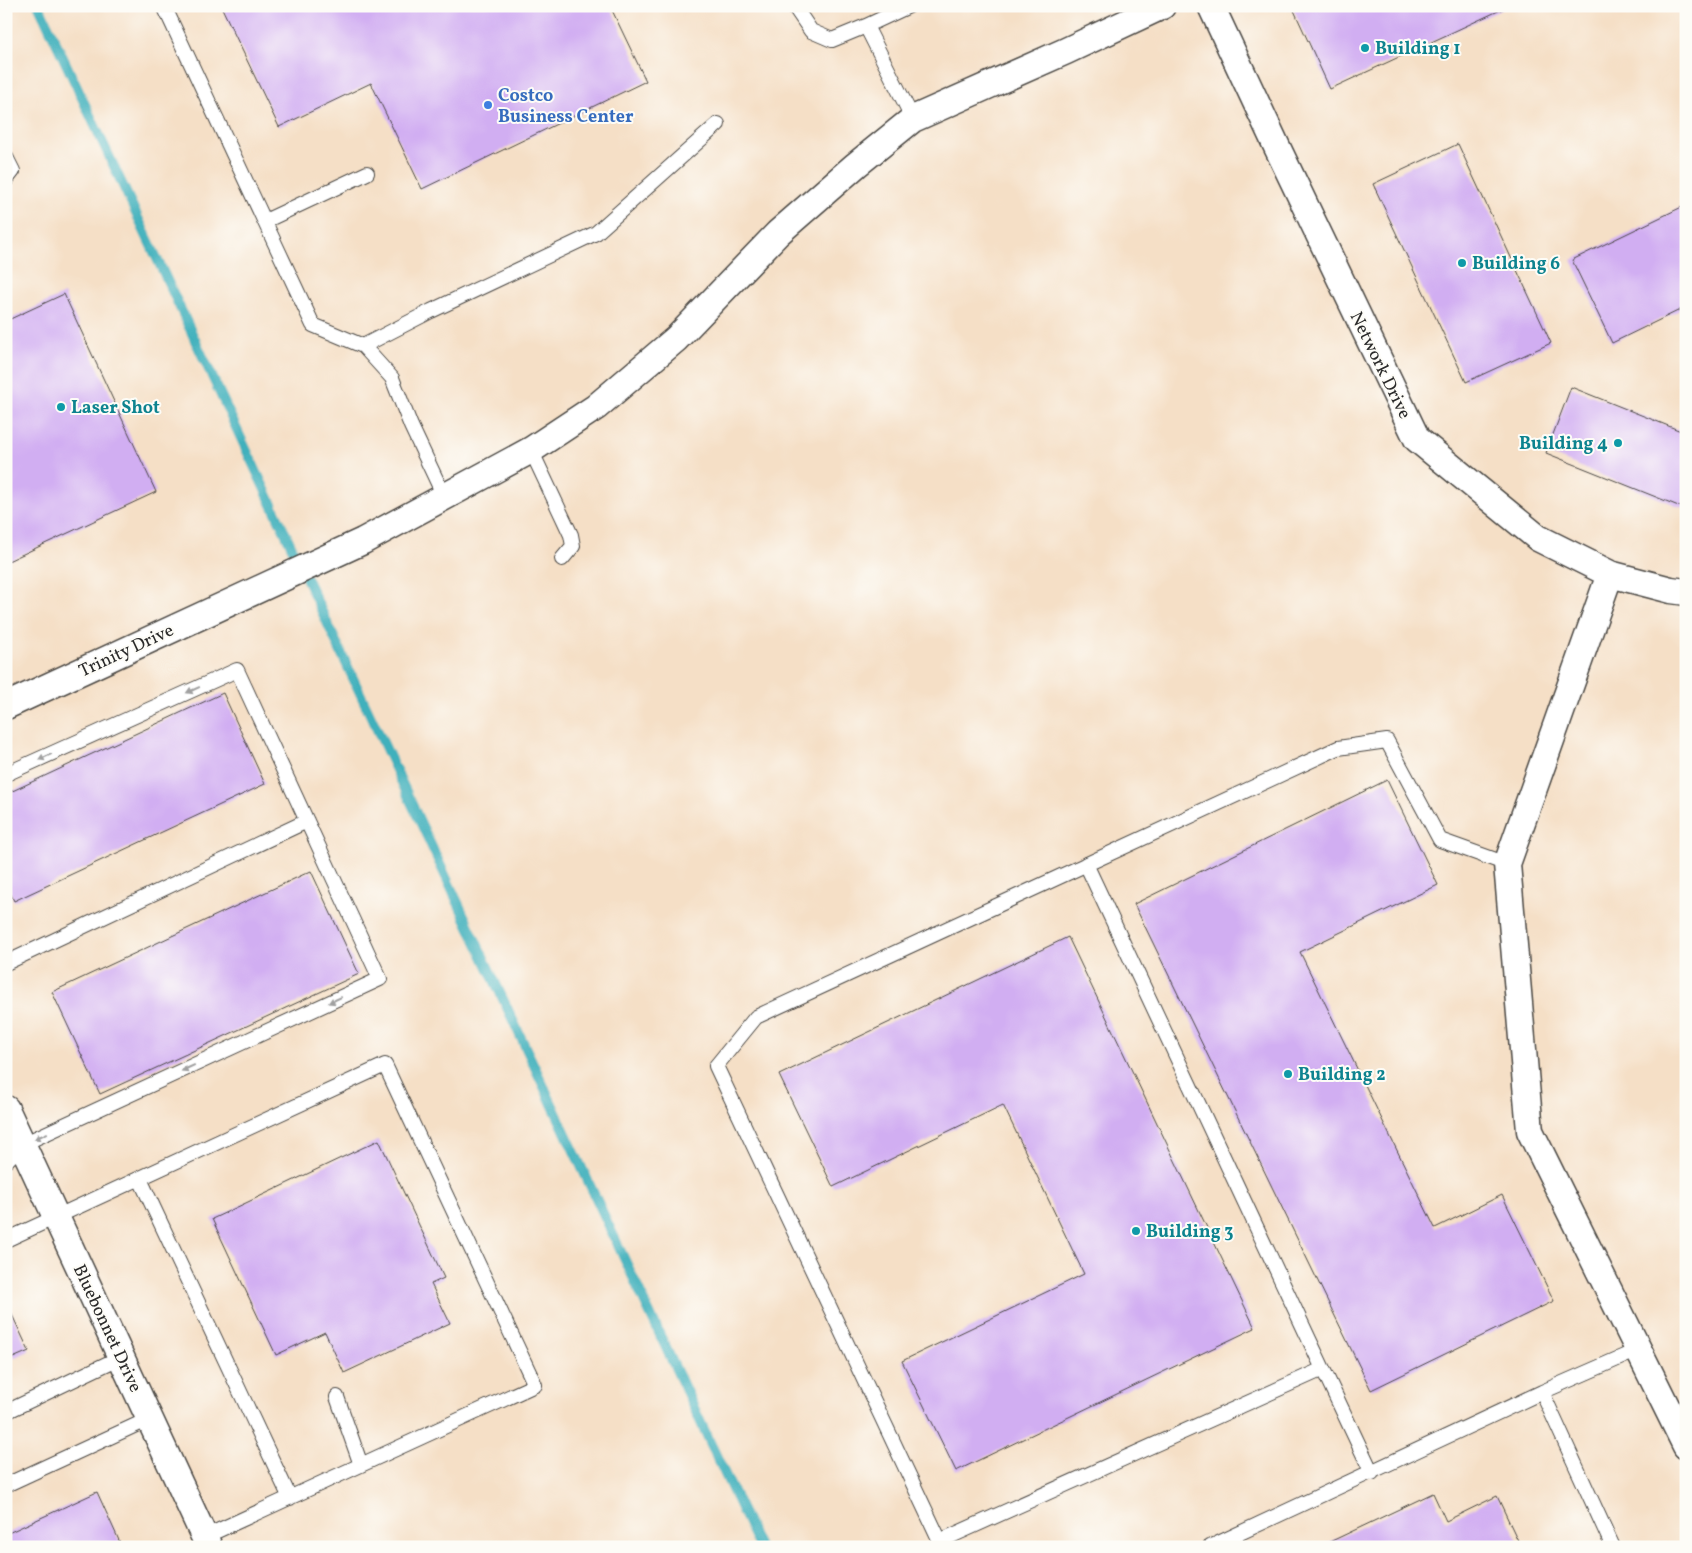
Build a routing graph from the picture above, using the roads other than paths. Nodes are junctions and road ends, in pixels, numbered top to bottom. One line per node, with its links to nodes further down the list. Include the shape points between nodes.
1 (164, 6): 12 (lane)
2 (794, 6): 6 (lane, via 811,31 832,40)
3 (909, 6): 6 (lane)
4 (1162, 6): 7 (street, Trinity Drive)
5 (1212, 6): 17 (street, Network Drive, via 1416,438 1538,538)
6 (866, 26): 7 (lane)
7 (913, 119): 14 (street, Trinity Drive, via 778,233 676,339 596,408)
8 (718, 124): 13 (lane, via 596,233)
9 (6, 157): 11 (lane, via 13,171)
10 (367, 173): 12 (lane)
11 (6, 180)
12 (265, 220): 13 (lane, via 314,324)
13 (363, 346): 15 (lane, via 392,378)
14 (531, 450): 15 (street, Trinity Drive); 16 (lane, via 572,535 573,546)
15 (444, 496): 19 (street, Trinity Drive, via 362,541)
16 (562, 559)
17 (1610, 574): 18 (street, Network Drive); 23 (street)
18 (1686, 592)
19 (6, 706)
20 (6, 774): 21 (lane, one-way to 20, via 237,670)
21 (307, 821): 24 (lane); 26 (lane, one-way to 26, via 380,979)
22 (1086, 864): 23 (lane, via 1338,748 1387,741 1440,840); 32 (lane); 43 (lane, via 756,1017 716,1066)
23 (1507, 864): 30 (street, via 1530,1131)
24 (6, 962)
25 (6, 1109): 26 (street, Bluebonnet Drive)
26 (15, 1153): 28 (street, Bluebonnet Drive)
27 (140, 1179): 28 (lane); 38 (lane, via 385,1064 535,1385); 41 (lane)
28 (57, 1217): 29 (lane); 31 (street, Bluebonnet Drive)
29 (6, 1240)
30 (1638, 1350): 33 (lane); 37 (street)
31 (120, 1357): 35 (lane); 36 (street, Bluebonnet Drive)
32 (1323, 1369): 39 (lane); 43 (lane)
33 (1542, 1392): 39 (lane); 45 (lane)
34 (337, 1397): 38 (lane)
35 (6, 1412)
36 (149, 1419): 40 (lane); 42 (street, Bluebonnet Drive)
37 (1686, 1446)
38 (361, 1465): 41 (lane)
39 (1372, 1473): 44 (lane)
40 (6, 1485)
41 (290, 1498): 42 (lane)
42 (207, 1542)
43 (941, 1544)
44 (1210, 1547)
45 (1613, 1547)

